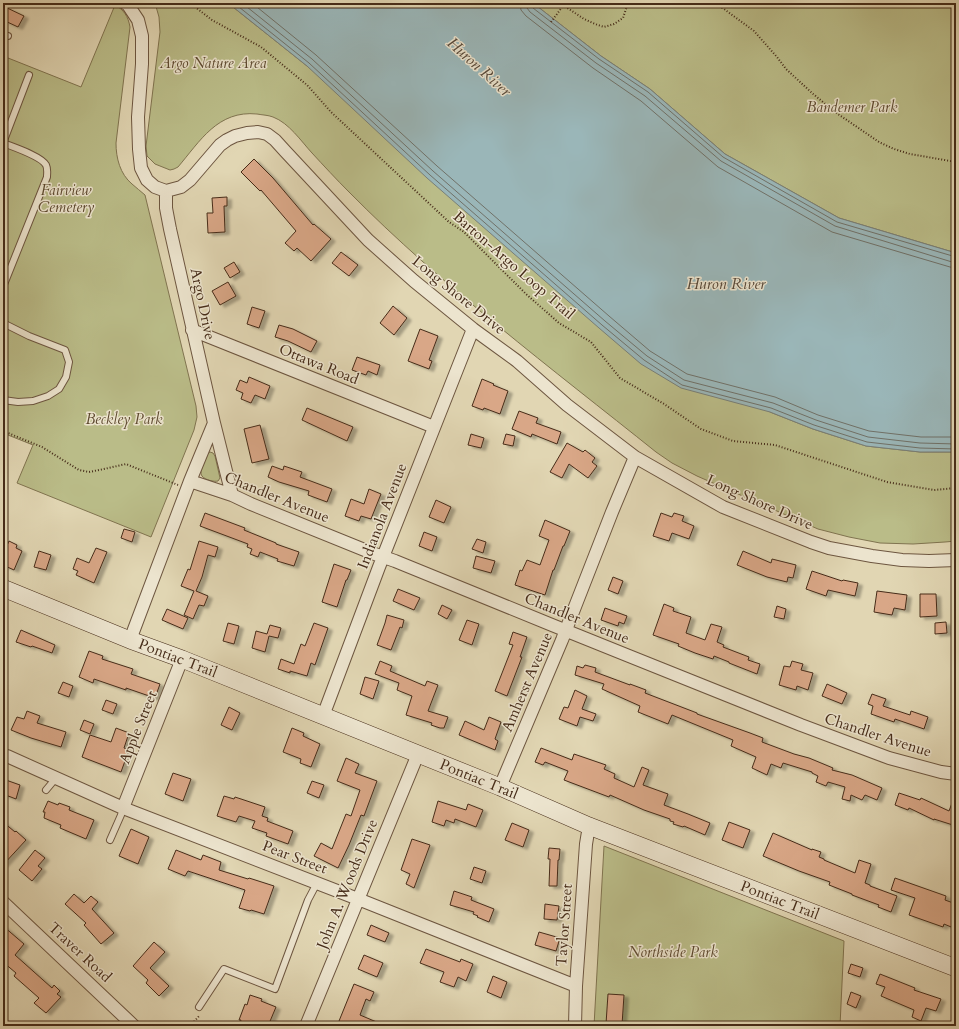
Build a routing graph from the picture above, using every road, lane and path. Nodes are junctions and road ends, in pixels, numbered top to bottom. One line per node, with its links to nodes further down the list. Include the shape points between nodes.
1 (125, 3): 11 (street, via 138,20 142,36 138,117 141,168 147,180 155,187)
2 (190, 3): 22 (path, Barton-Argo Loop Trail, via 212,20 261,47 307,85 331,112 449,222 464,232 526,294 559,323 591,342 620,378 701,429 733,441 775,445 887,482 934,490)
3 (560, 3): 6 (path)
4 (628, 3): 6 (path, via 622,18 614,24 604,26 595,24)
5 (714, 3): 10 (path, via 754,31 786,69 812,93 879,142 910,154)
6 (563, 6): 7 (path)
7 (551, 22)
8 (29, 75): 9 (lane)
9 (3, 143): 12 (lane, via 39,158 48,170)
10 (956, 162)
11 (166, 191): 14 (street, Long Shore Drive, via 182,187 227,140 247,133 267,134 368,240); 15 (street, Argo Drive, via 166,208)
12 (3, 287)
13 (3, 323): 16 (lane, via 65,350 69,362 66,377 59,389 48,396 25,402)
14 (473, 329): 18 (street, Indianola Avenue); 20 (street, Long Shore Drive, via 517,361 567,405)
15 (192, 330): 17 (street, Argo Drive); 18 (street, Ottawa Road)
16 (3, 400)
17 (214, 423): 21 (street); 23 (street, Argo Drive)
18 (434, 427): 24 (street, Indianola Avenue)
19 (3, 431): 21 (path, via 42,448 79,470 89,472 126,464)
20 (635, 457): 25 (street, Long Shore Drive, via 723,507 829,548 902,560); 27 (street, Amherst Avenue)
21 (184, 483): 23 (street, Chandler Avenue); 28 (street)
22 (956, 488)
23 (232, 495): 24 (street, Chandler Avenue)
24 (384, 557): 27 (street, Chandler Avenue); 30 (street, Indianola Avenue)
25 (956, 560)
26 (3, 588): 28 (main road, Pontiac Trail)
27 (565, 630): 33 (street, Chandler Avenue, via 882,756); 35 (street, Amherst Avenue)
28 (130, 640): 29 (main road, Pontiac Trail)
29 (182, 659): 30 (main road, Pontiac Trail); 37 (street, Apple Street)
30 (323, 716): 31 (main road, Pontiac Trail)
31 (418, 754): 35 (main road, Pontiac Trail); 41 (street, John A. Woods Drive)
32 (3, 755): 34 (street, Pear Street)
33 (956, 774)
34 (56, 778): 36 (lane); 37 (street, Pear Street)
35 (500, 787): 38 (main road, Pontiac Trail)
36 (46, 790)
37 (123, 808): 39 (lane); 40 (street, Pear Street)
38 (589, 826): 43 (main road, Pontiac Trail); 44 (street, Taylor Street, via 586,838)
39 (110, 840)
40 (317, 883): 41 (street, Pear Street); 45 (lane, via 308,900 275,989 224,969)
41 (358, 899): 44 (street, Pear Street); 48 (street, John A. Woods Drive)
42 (3, 902): 46 (street, Traver Road)
43 (956, 968)
44 (576, 986): 49 (street, Taylor Street)
45 (202, 1008): 47 (path)
46 (134, 1026)
47 (190, 1026)
48 (306, 1026)
49 (575, 1026)

